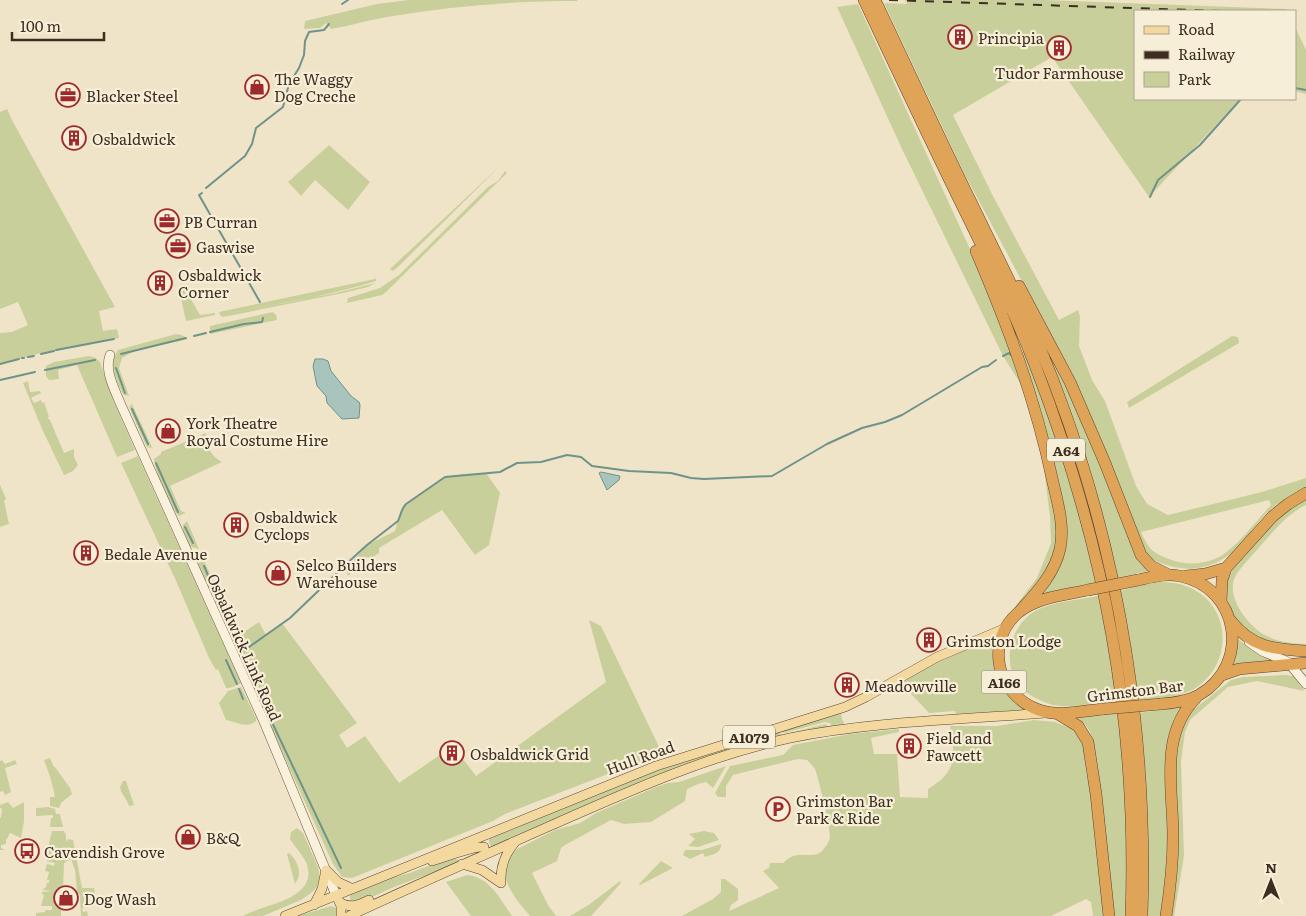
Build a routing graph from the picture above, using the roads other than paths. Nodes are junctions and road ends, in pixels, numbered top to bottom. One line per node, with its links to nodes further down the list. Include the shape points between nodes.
1 (864, 0): 3 (highway, A64)
2 (875, 0): 3 (highway, A64)
3 (878, 18): 4 (highway, A64); 5 (highway, A64)
4 (960, 202): 12 (highway, via 1030,392 1060,515 1060,549 1052,570); 37 (highway, A64, via 1034,362 1091,532 1110,620 1125,723 1132,842)
5 (1000, 261): 9 (highway, via 1017,282 1070,382 1141,555 1150,566); 38 (highway, A64, via 1044,358 1071,428 1110,566 1136,723 1142,827)
6 (110, 356): 28 (street, Osbaldwick Link Road, via 108,371 121,405)
7 (1306, 493): 8 (highway, via 1273,516)
8 (1226, 568): 10 (highway, A166); 11 (highway, A166)
9 (1169, 575): 10 (highway, Grimston Bar / A166); 12 (highway, Grimston Bar / A166, bridge, via 1040,601)
10 (1181, 576): 11 (highway, Grimston Bar / A166, via 1202,584)
11 (1221, 602): 13 (highway, Grimston Bar / A166)
12 (1019, 612): 14 (highway, Grimston Bar / A166)
13 (1228, 618): 15 (highway); 19 (highway, Grimston Bar / A166, via 1233,643)
14 (1006, 628): 22 (highway, Grimston Bar / A166, via 999,653 1004,681 1016,697 1032,707); 23 (main road, Hull Road / A1079, via 937,657 845,707 656,766)
15 (1243, 634): 16 (highway, via 1266,647); 18 (street, via 1258,649)
16 (1306, 651)
17 (1306, 663): 18 (highway)
18 (1292, 665): 19 (highway, via 1244,668); 20 (street)
19 (1222, 676): 21 (highway, Grimston Bar / A166)
20 (1306, 684)
21 (1198, 696): 22 (highway, Grimston Bar / A166, bridge, via 1162,704); 39 (highway, via 1183,714 1171,743 1173,838)
22 (1052, 713): 24 (main road, Hull Road / A1079, via 893,723 789,739 718,758 665,777); 36 (highway, via 1072,721 1088,742)
23 (486, 833): 25 (main road, via 482,838); 27 (main road, Hull Road / A1079)
24 (516, 841): 25 (main road, Hull Road / A1079); 26 (main road, via 503,861 501,883 482,870)
25 (486, 850): 26 (main road, Hull Road / A1079); 27 (main road, via 477,846)
26 (462, 864): 29 (main road, Hull Road / A1079)
27 (408, 866): 30 (main road, Hull Road / A1079)
28 (326, 870): 30 (main road, via 338,882); 31 (main road, via 322,889); 32 (street, Osbaldwick Link Road)
29 (425, 881): 33 (main road, via 412,882); 35 (main road, Hull Road / A1079)
30 (351, 888): 32 (main road, Hull Road / A1079); 33 (main road, via 346,900)
31 (314, 904): 32 (main road, Hull Road / A1079); 32 (main road); 34 (main road, Hull Road / A1079)
32 (339, 906): 33 (main road)
33 (353, 906)
34 (285, 916)
35 (349, 916)
36 (1109, 916)
37 (1131, 916)
38 (1142, 916)
39 (1166, 916)

